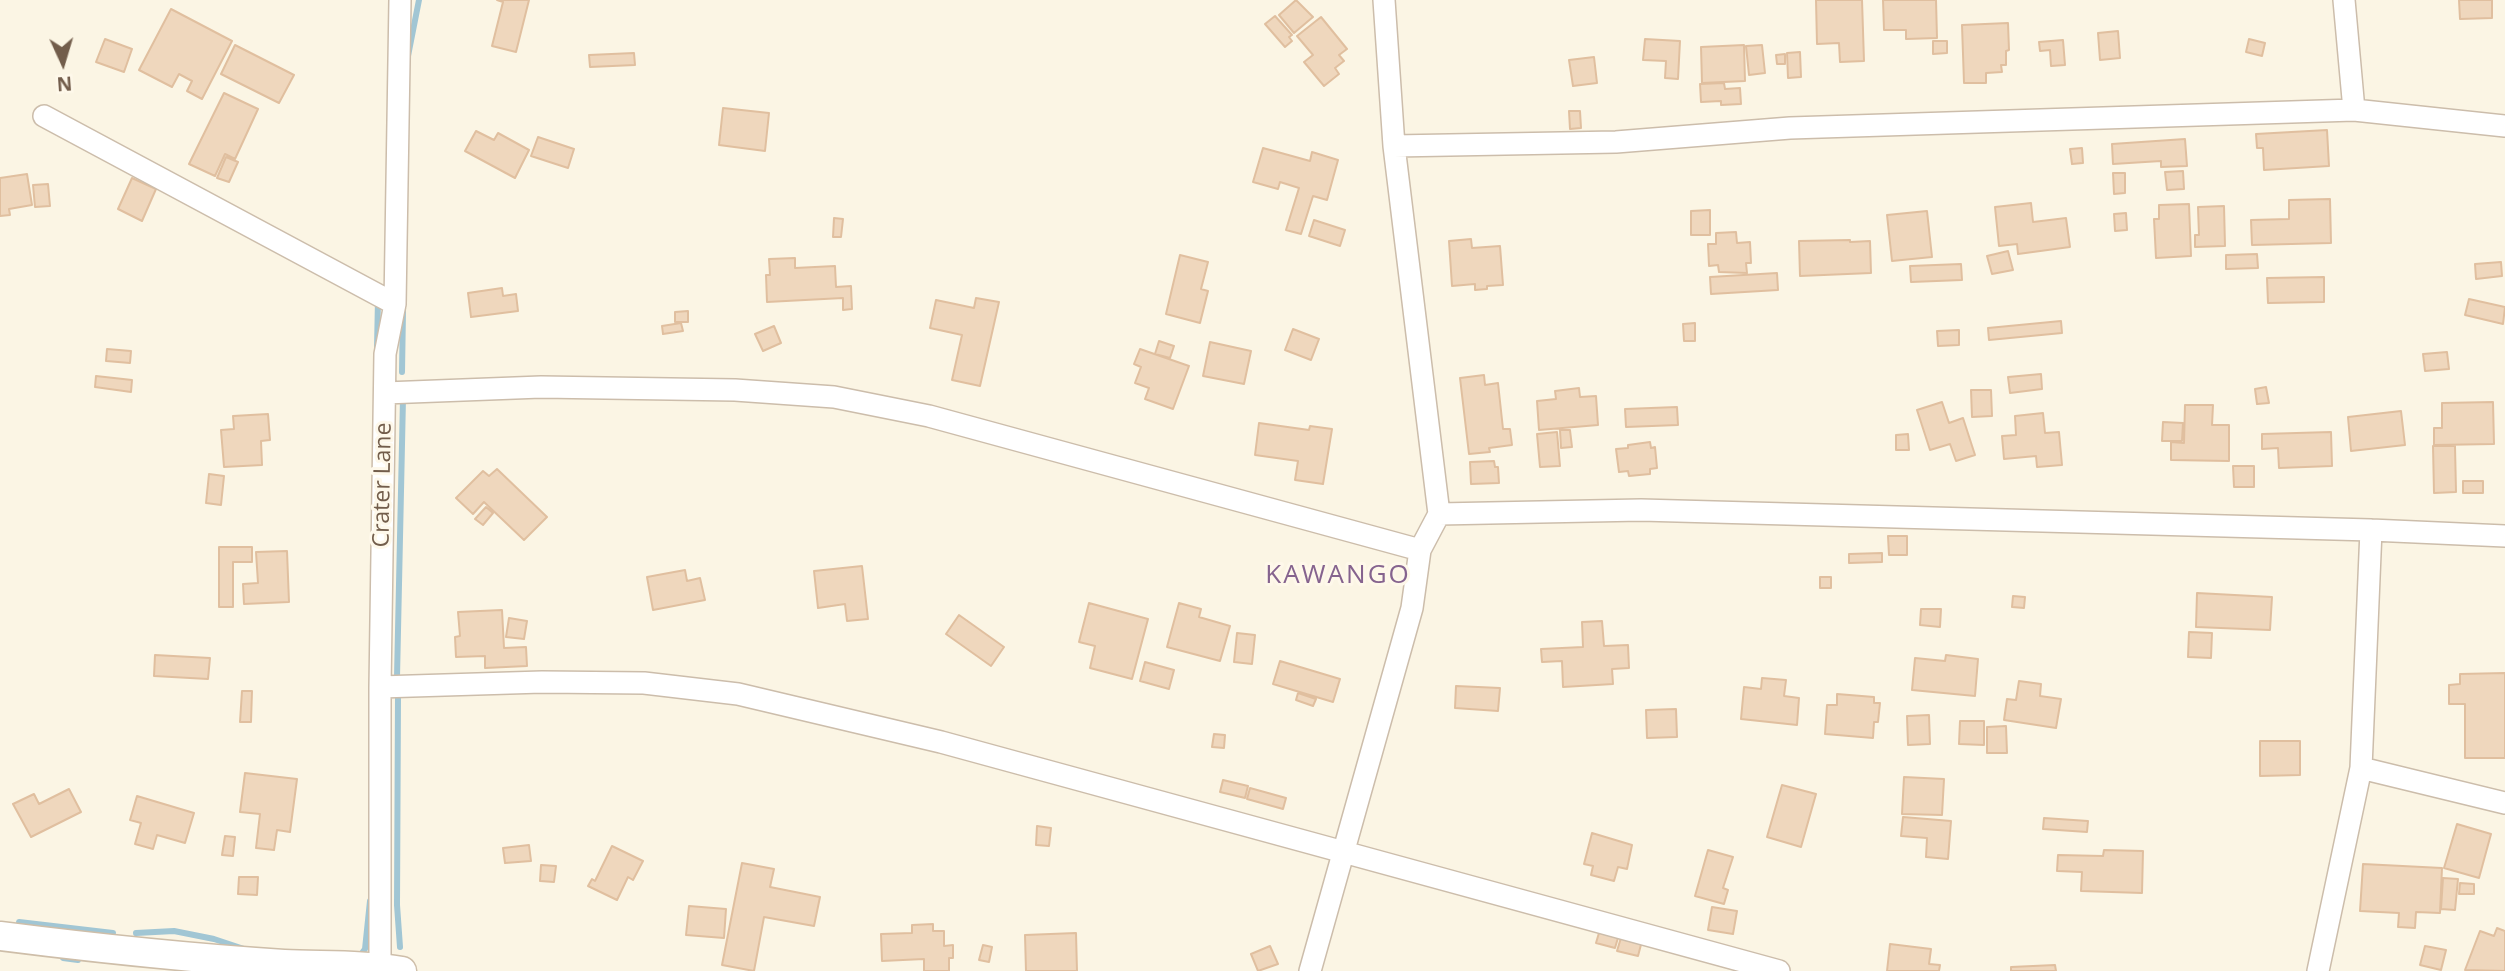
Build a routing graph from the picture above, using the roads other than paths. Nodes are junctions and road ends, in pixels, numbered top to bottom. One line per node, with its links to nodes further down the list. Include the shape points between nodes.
1 (400, 0): 8 (street, Crater Lane)
2 (1384, 0): 7 (street)
3 (2344, 0): 4 (street)
4 (2354, 110): 6 (street); 7 (street, via 1790,128 1616,142)
5 (44, 116): 8 (street)
6 (2505, 126)
7 (1394, 146): 10 (street)
8 (395, 304): 9 (street, Crater Lane, via 385,354)
9 (385, 393): 13 (street, via 541,387 748,390 834,397 929,416); 14 (street, Crater Lane)
10 (1439, 514): 11 (street, via 1641,510); 13 (street)
11 (2371, 530): 12 (street); 15 (street)
12 (2505, 536)
13 (1420, 550): 17 (street, via 1412,608)
14 (380, 687): 17 (street, via 644,683 738,694 941,742); 19 (street, Crater Lane)
15 (2361, 768): 16 (street); 22 (street)
16 (2505, 803)
17 (1344, 852): 20 (street); 21 (street)
18 (0, 936): 19 (street)
19 (388, 970)
20 (1310, 971)
21 (1779, 971)
22 (2318, 971)

